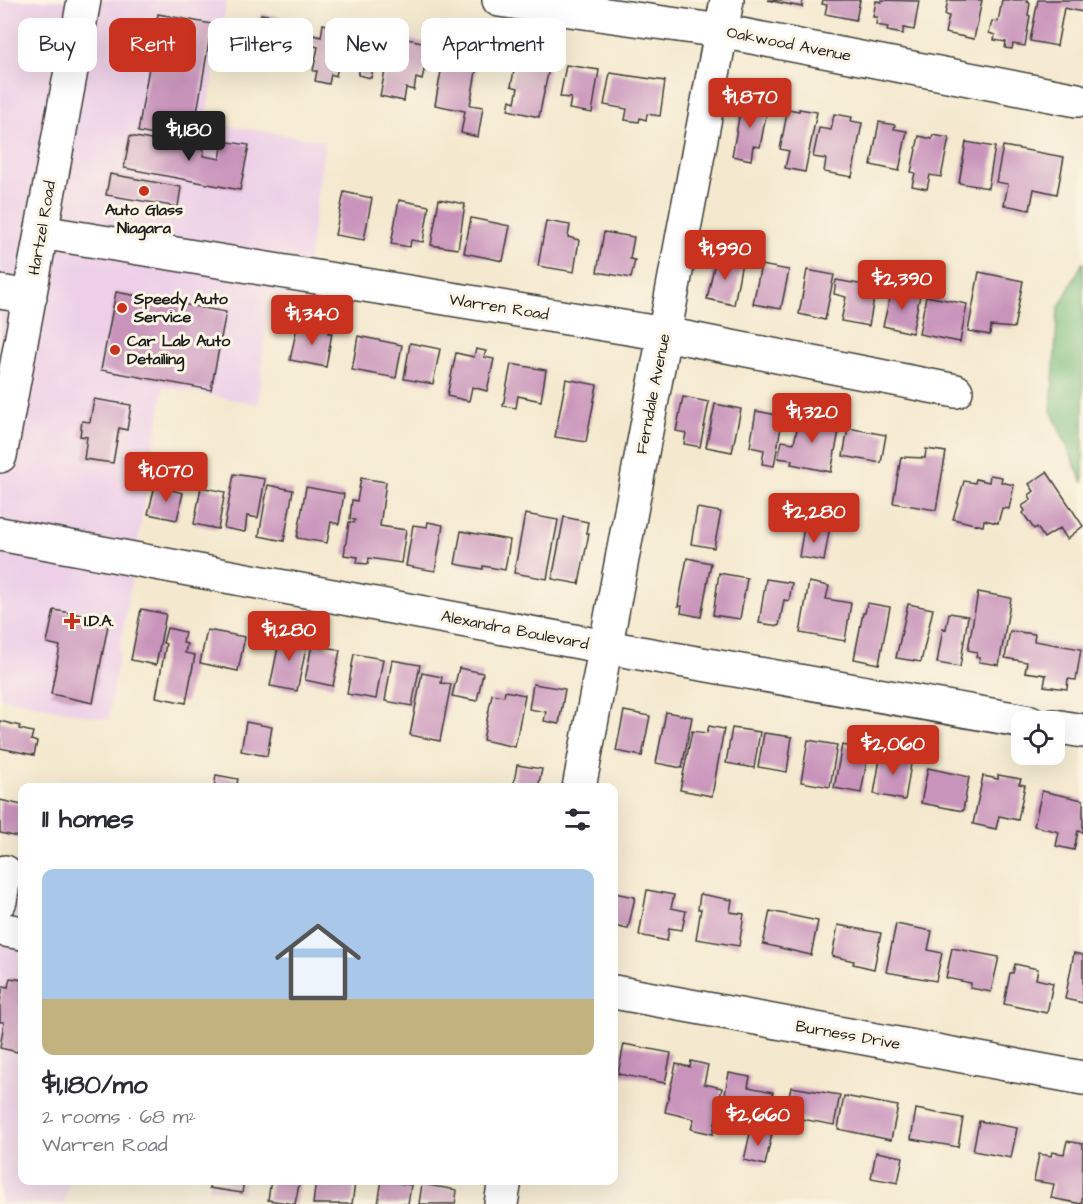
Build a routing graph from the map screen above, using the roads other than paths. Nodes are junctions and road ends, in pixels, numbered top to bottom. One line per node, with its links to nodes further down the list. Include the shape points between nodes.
1 (84, 0): 5 (street, Hartzel Road)
2 (499, 0): 3 (street, Oakwood Avenue)
3 (724, 15): 4 (street, Oakwood Avenue); 7 (street, Ferndale Avenue)
4 (1077, 100)
5 (41, 232): 6 (street, Hartzel Road); 7 (street, Warren Road)
6 (15, 295): 9 (street, Hartzel Road)
7 (665, 334): 8 (street, Warren Road); 12 (street, Ferndale Avenue)
8 (956, 391)
9 (4, 412): 10 (street, Hartzel Road)
10 (0, 456)
11 (0, 534): 12 (street, Alexandra Boulevard)
12 (606, 647): 13 (street, Alexandra Boulevard); 16 (street, Ferndale Avenue)
13 (1011, 719)
14 (1065, 728): 15 (street)
15 (1083, 731)
16 (580, 783)
17 (0, 929): 18 (street)
18 (18, 932)
19 (618, 993): 20 (street, Burness Drive)
20 (1083, 1078)
21 (504, 1185): 22 (street)
22 (501, 1204)

